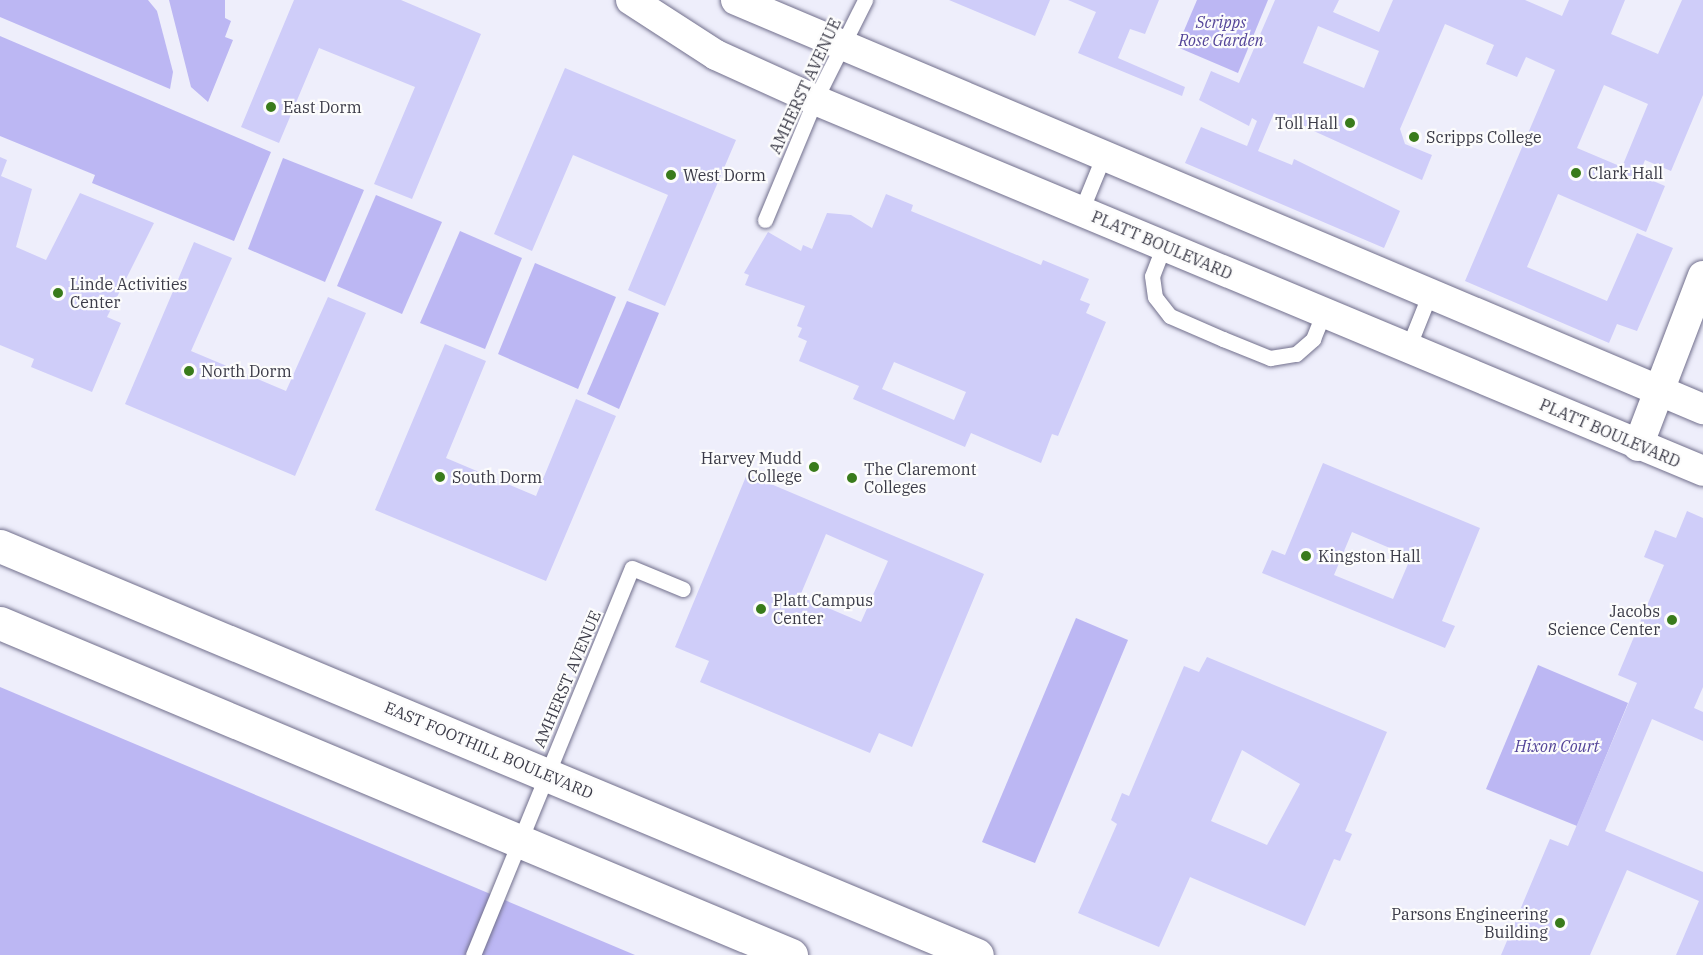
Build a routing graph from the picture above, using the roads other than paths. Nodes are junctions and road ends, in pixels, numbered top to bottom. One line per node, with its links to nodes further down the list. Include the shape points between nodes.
1 (632, 0): 5 (street, PLATT BOULEVARD, via 716,55)
2 (736, 0): 4 (street)
3 (865, 0): 4 (lane, AMHERST AVENUE)
4 (845, 46): 5 (lane, AMHERST AVENUE); 6 (street)
5 (815, 100): 7 (street, PLATT BOULEVARD); 8 (lane, AMHERST AVENUE)
6 (1104, 155): 7 (lane); 11 (street)
7 (1081, 211): 9 (street, PLATT BOULEVARD)
8 (765, 220)
9 (1164, 245): 12 (street, PLATT BOULEVARD); 12 (lane, via 1152,276 1155,297 1170,316 1223,339 1270,358 1296,354 1313,339)
10 (1703, 276): 14 (street)
11 (1430, 293): 13 (lane); 14 (street)
12 (1324, 312): 13 (street, PLATT BOULEVARD)
13 (1408, 348): 16 (street, PLATT BOULEVARD)
14 (1659, 389): 15 (street); 16 (street)
15 (1703, 409)
16 (1638, 446): 17 (street, PLATT BOULEVARD)
17 (1703, 471)
18 (0, 546): 21 (main road, EAST FOOTHILL BOULEVARD)
19 (683, 589): 21 (lane, AMHERST AVENUE, via 632,568)
20 (0, 623): 22 (main road)
21 (547, 774): 22 (lane, AMHERST AVENUE); 25 (main road, EAST FOOTHILL BOULEVARD)
22 (519, 841): 23 (lane, AMHERST AVENUE); 24 (main road)
23 (473, 955)
24 (791, 955)
25 (977, 955)

